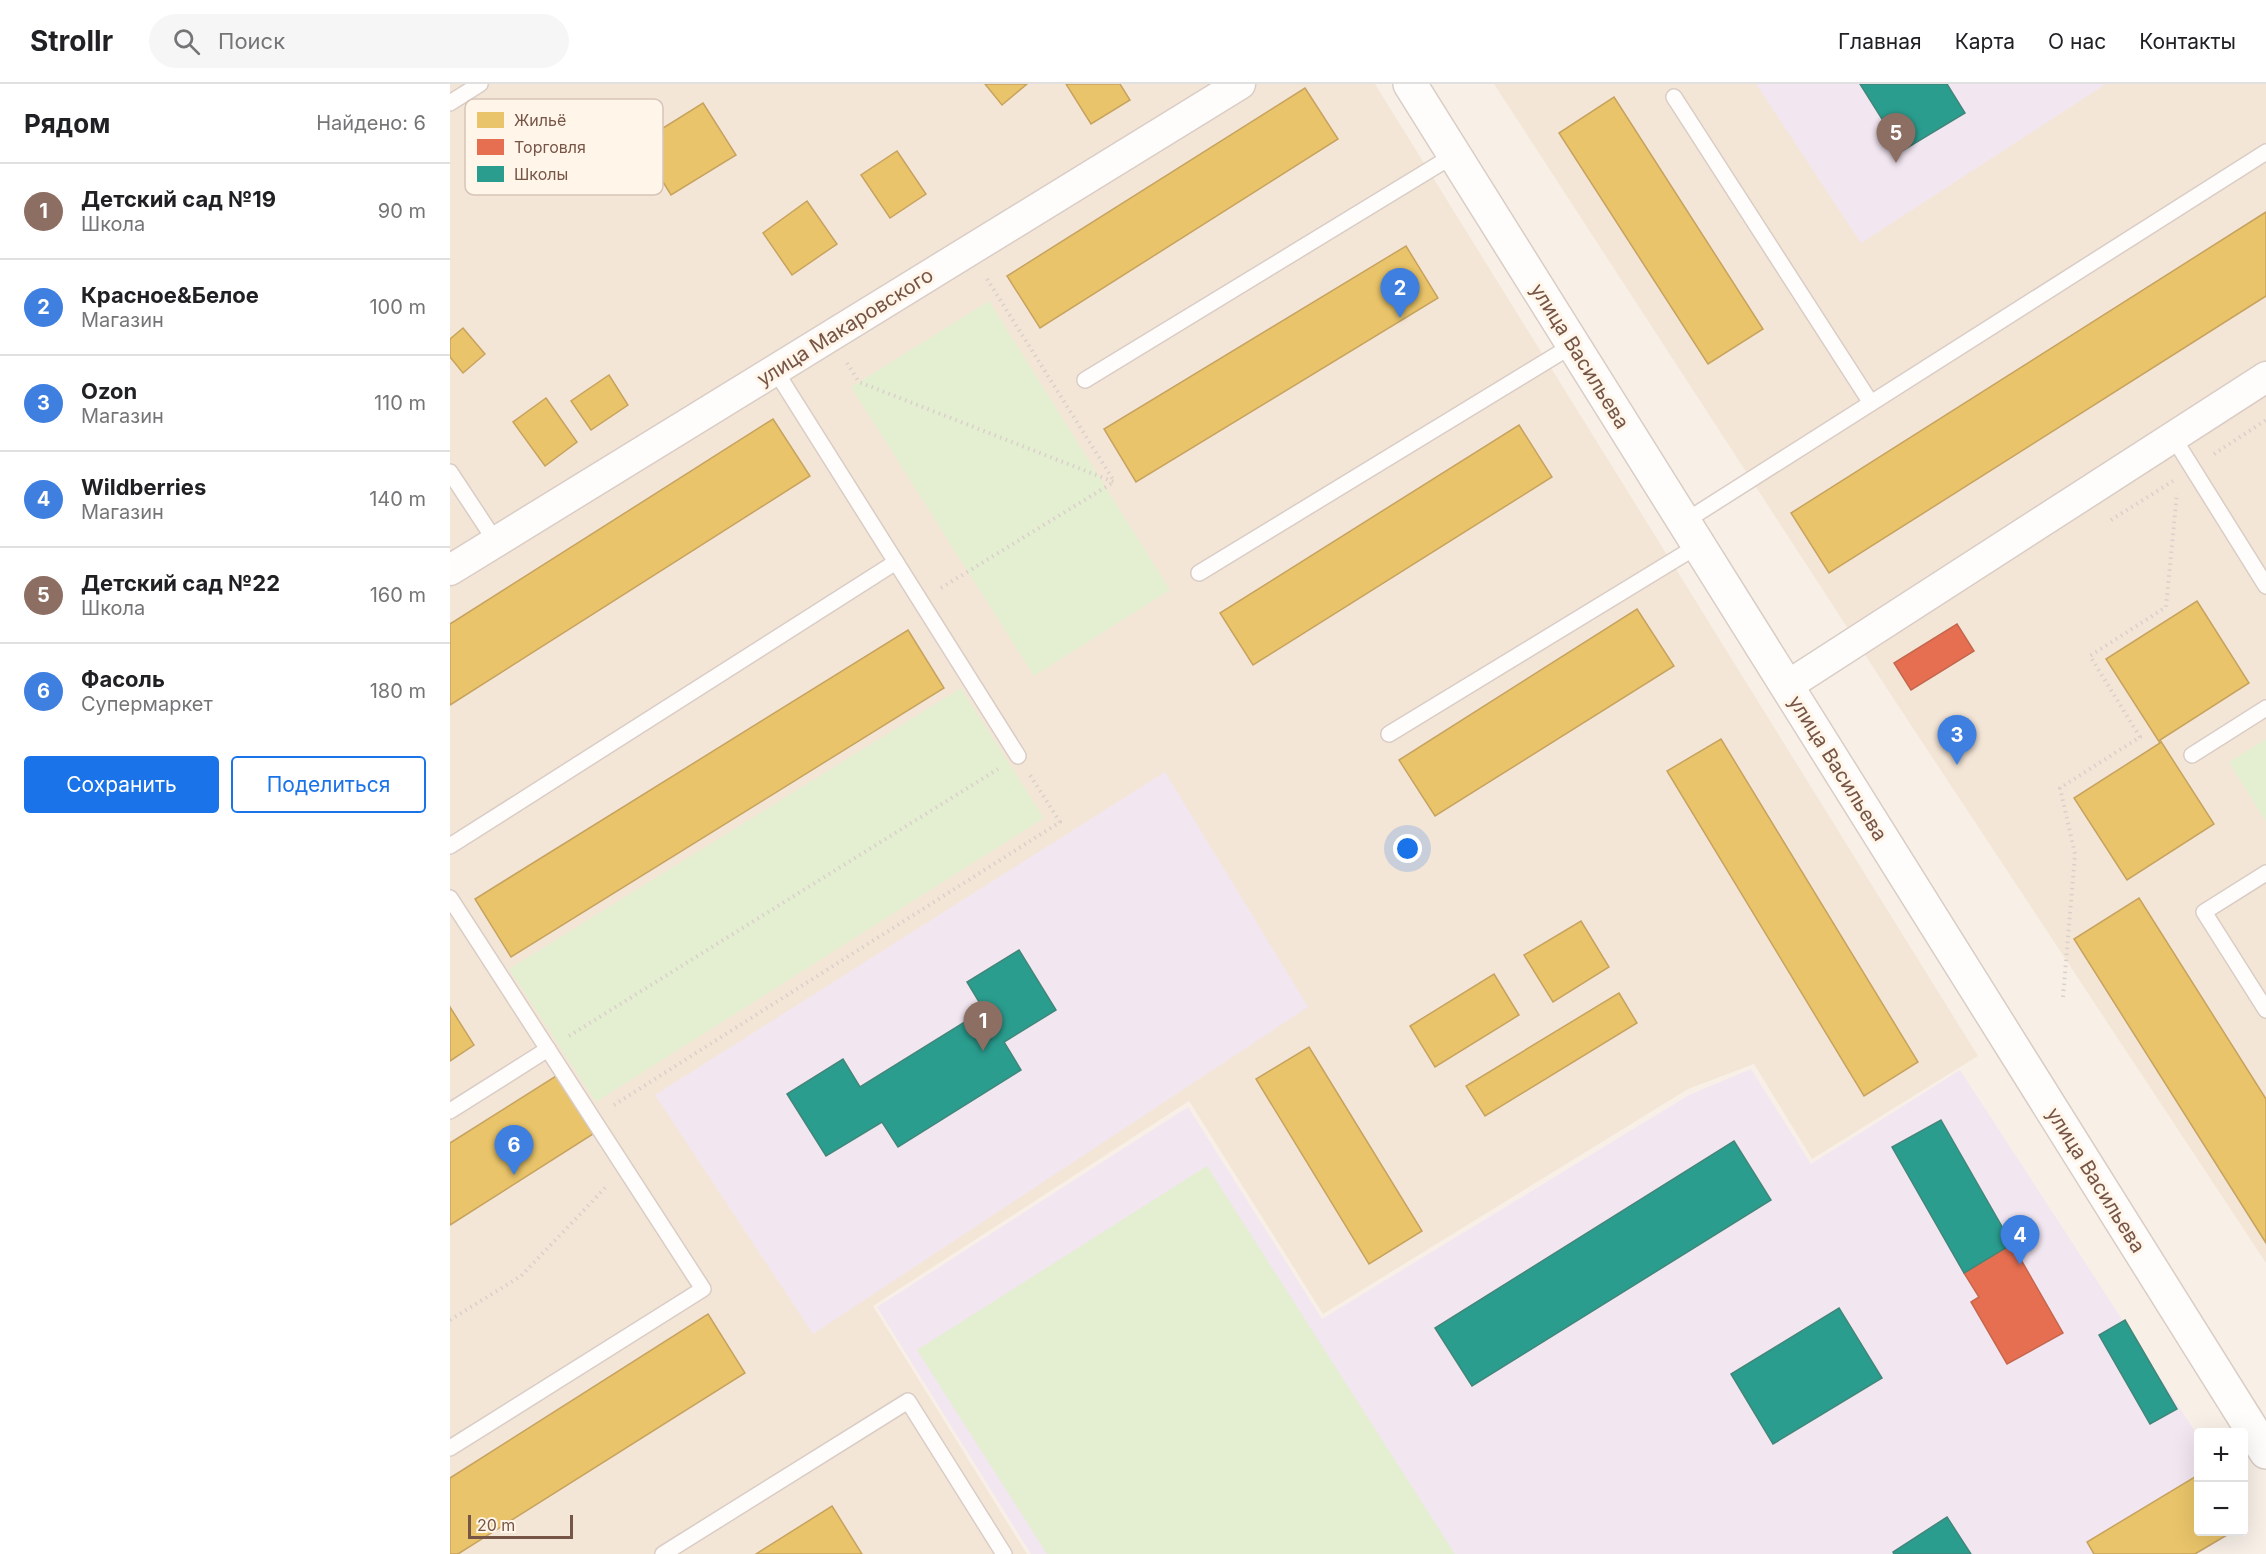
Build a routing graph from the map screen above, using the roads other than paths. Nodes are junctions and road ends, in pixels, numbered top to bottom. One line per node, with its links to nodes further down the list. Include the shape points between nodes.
1 (480, 84): 5 (lane)
2 (1240, 84): 9 (street, улица Макаровского)
3 (1410, 84): 7 (street, улица Васильева)
4 (1674, 97): 12 (lane)
5 (450, 103)
6 (2266, 152): 12 (lane)
7 (1454, 155): 8 (street, улица Васильева); 11 (lane)
8 (1573, 345): 15 (street, улица Васильева); 19 (lane)
9 (775, 370): 16 (street, улица Макаровского); 17 (lane)
10 (2266, 377): 13 (street)
11 (1085, 380)
12 (1871, 403): 15 (lane)
13 (2173, 437): 20 (lane); 21 (street)
14 (450, 472): 16 (lane)
15 (1692, 534): 21 (street, улица Васильева); 23 (lane)
16 (496, 542): 18 (street, улица Макаровского)
17 (896, 562): 25 (lane); 26 (lane)
18 (450, 570)
19 (1199, 573)
20 (2266, 586)
21 (1787, 686): 33 (street, улица Васильева)
22 (2266, 708): 24 (lane)
23 (1389, 734)
24 (2192, 755)
25 (1018, 756)
26 (450, 846)
27 (2266, 873): 29 (lane, via 2204,912)
28 (450, 898): 30 (lane)
29 (2266, 1010)
30 (548, 1049): 31 (lane); 32 (lane, via 703,1289)
31 (450, 1111)
32 (450, 1448)
33 (2266, 1452)
34 (663, 1554): 35 (lane, via 908,1401)
35 (1004, 1554)

